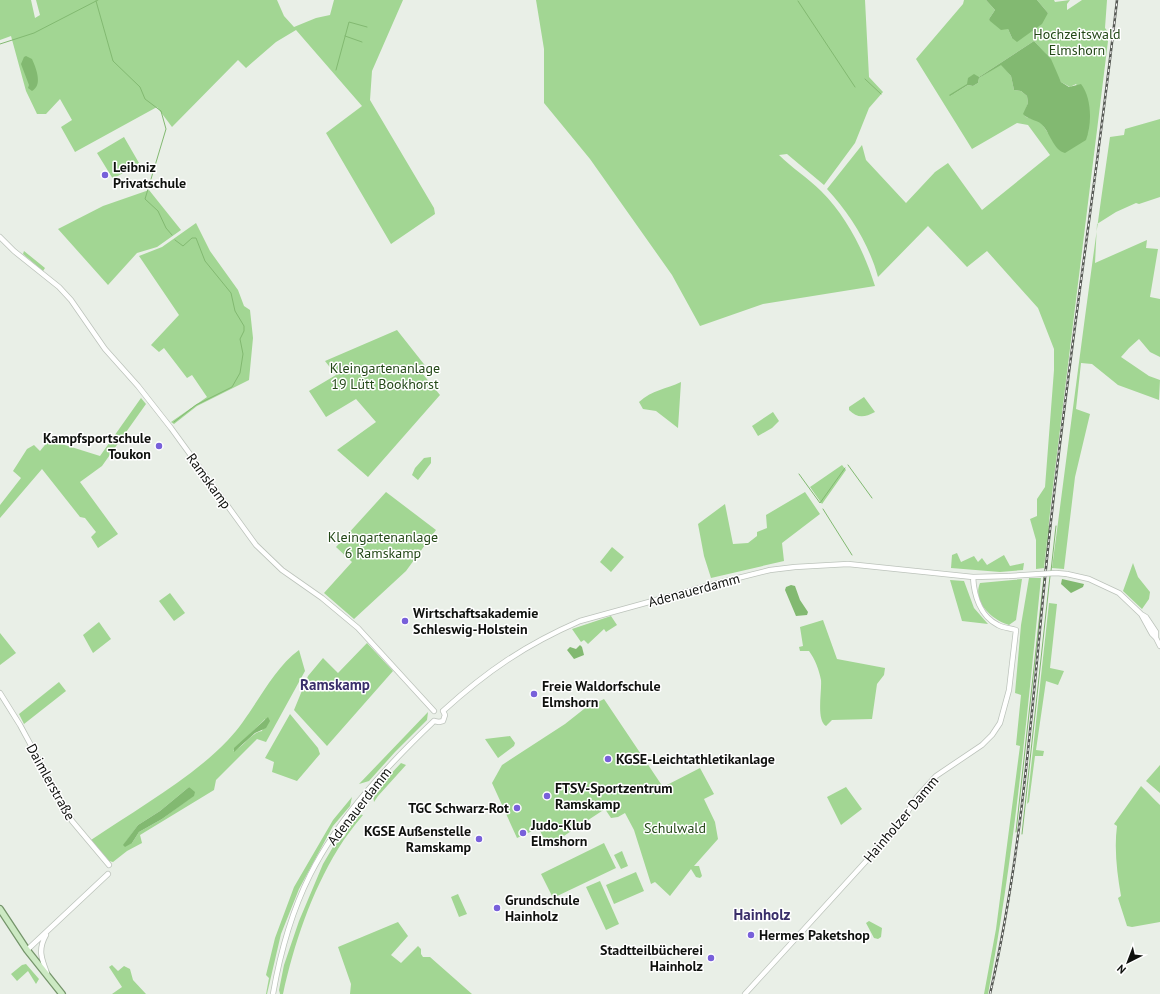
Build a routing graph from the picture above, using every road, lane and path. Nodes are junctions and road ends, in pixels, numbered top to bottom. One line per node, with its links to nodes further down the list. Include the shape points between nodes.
1 (0, 237): 5 (street, Ramskamp, via 71,300 105,349 159,413 256,545 282,570 322,598 358,628)
2 (973, 577): 3 (street, Adenauerdamm, bridge, via 1056,573 1087,578 1117,591 1141,614); 6 (street, Adenauerdamm, via 887,567 823,564 770,570 718,582 580,621 555,631 495,667); 16 (street, Hainholzer Damm, via 976,595 984,612 998,625 1016,630 1009,690 1000,723 982,745 936,776 917,797 899,825)
3 (1160, 646)
4 (0, 693): 8 (street, Daimlerstraße, via 70,818)
5 (434, 711): 6 (street); 7 (street)
6 (443, 711): 7 (street, Adenauerdamm, via 443,721)
7 (434, 721): 15 (street, Adenauerdamm, via 359,802 310,874 290,926)
8 (109, 866)
9 (108, 874): 11 (street)
10 (0, 909): 12 (main road)
11 (48, 931): 12 (street); 13 (street, via 40,952)
12 (27, 950): 13 (main road)
13 (49, 978): 14 (main road)
14 (62, 994)
15 (273, 994)
16 (745, 994)

